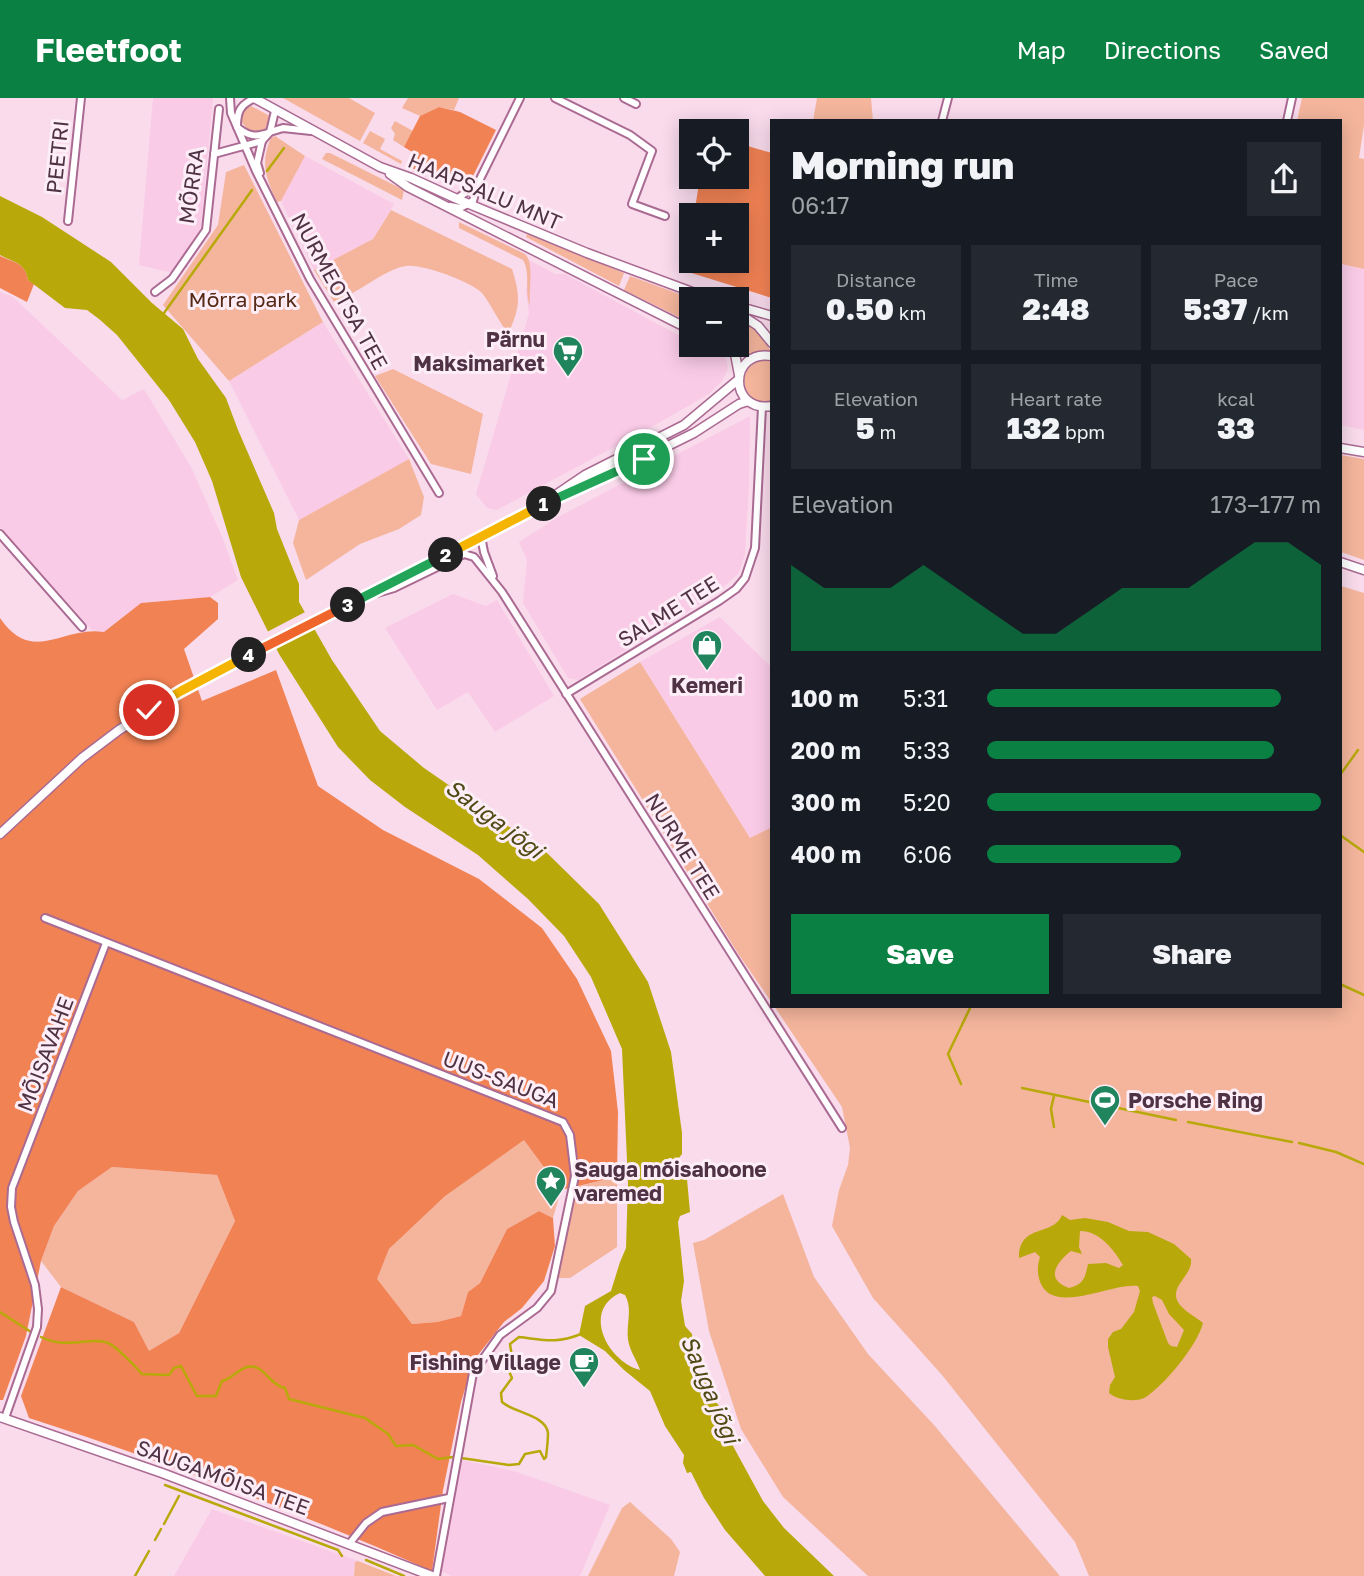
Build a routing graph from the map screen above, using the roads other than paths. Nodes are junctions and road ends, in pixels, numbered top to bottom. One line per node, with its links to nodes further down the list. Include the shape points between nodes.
1 (81, 98): 27 (street, PEETRI)
2 (230, 98): 14 (street, NURMEOTSA TEE)
3 (254, 98): 11 (main road, HAAPSALU MNT); 14 (street, via 237,114)
4 (520, 98): 22 (street)
5 (555, 98): 26 (street, via 653,151 632,204)
6 (624, 98): 9 (street)
7 (948, 98): 12 (street)
8 (1292, 98): 13 (street)
9 (636, 104)
10 (219, 109): 19 (street, MÕRRA)
11 (275, 111): 15 (main road, HAAPSALU MNT); 16 (street)
12 (943, 119)
13 (1287, 119)
14 (237, 127): 16 (street, via 260,137); 18 (street, NURMEOTSA TEE)
15 (311, 131): 16 (street, via 283,128); 20 (main road, HAAPSALU MNT)
16 (270, 132): 17 (street)
17 (262, 141): 18 (street); 21 (street, via 257,163)
18 (246, 147): 19 (street); 21 (street, NURMEOTSA TEE)
19 (214, 154): 29 (street, MÕRRA, via 205,230 172,279)
20 (380, 167): 23 (main road, HAAPSALU MNT); 25 (main road)
21 (262, 181): 43 (street, NURMEOTSA TEE, via 310,279)
22 (478, 183): 23 (street); 24 (street)
23 (457, 199): 24 (main road, HAAPSALU MNT)
24 (469, 204): 25 (street, via 460,208); 28 (main road, HAAPSALU MNT)
25 (446, 205): 33 (main road)
26 (665, 216)
27 (68, 220)
28 (679, 287)
29 (155, 292)
30 (749, 311): 31 (main road)
31 (770, 316)
32 (749, 319): 34 (main road)
33 (679, 324)
34 (770, 341)
35 (770, 356): 37 (main road, via 753,358)
36 (736, 357): 37 (main road)
37 (739, 377): 38 (main road, via 740,390); 44 (main road, via 684,425 585,475)
38 (748, 401): 40 (main road); 44 (main road, via 654,454)
39 (770, 406): 40 (main road)
40 (762, 407): 54 (street, SALME TEE, via 755,548 745,578 719,601)
41 (1342, 448): 42 (main road)
42 (1364, 452)
43 (439, 493)
44 (534, 509): 46 (main road)
45 (0, 534): 53 (street)
46 (481, 536): 47 (main road); 51 (street, NURME TEE)
47 (472, 541): 48 (street); 52 (main road)
48 (474, 557): 51 (street, NURME TEE); 52 (street, via 464,554)
49 (1342, 563): 50 (main road)
50 (1364, 570)
51 (495, 581): 54 (street, NURME TEE)
52 (370, 595): 55 (main road, via 181,691 119,730 54,782)
53 (82, 627)
54 (566, 694): 58 (street, NURME TEE)
55 (0, 834)
56 (45, 918): 57 (street, UUS-SAUGA)
57 (106, 943): 59 (street, MÕISAVAHE, via 12,1188 14,1222 38,1309 37,1327); 60 (street, UUS-SAUGA, via 563,1122 570,1135 575,1176 551,1291 537,1308 500,1335 473,1373)
58 (842, 1128)
59 (3, 1418): 61 (main road, SAUGAMÕISA TEE)
60 (450, 1498): 61 (street, via 382,1511); 62 (street, UUS-SAUGA)
61 (350, 1543): 62 (main road, SAUGAMÕISA TEE)
62 (434, 1576)

